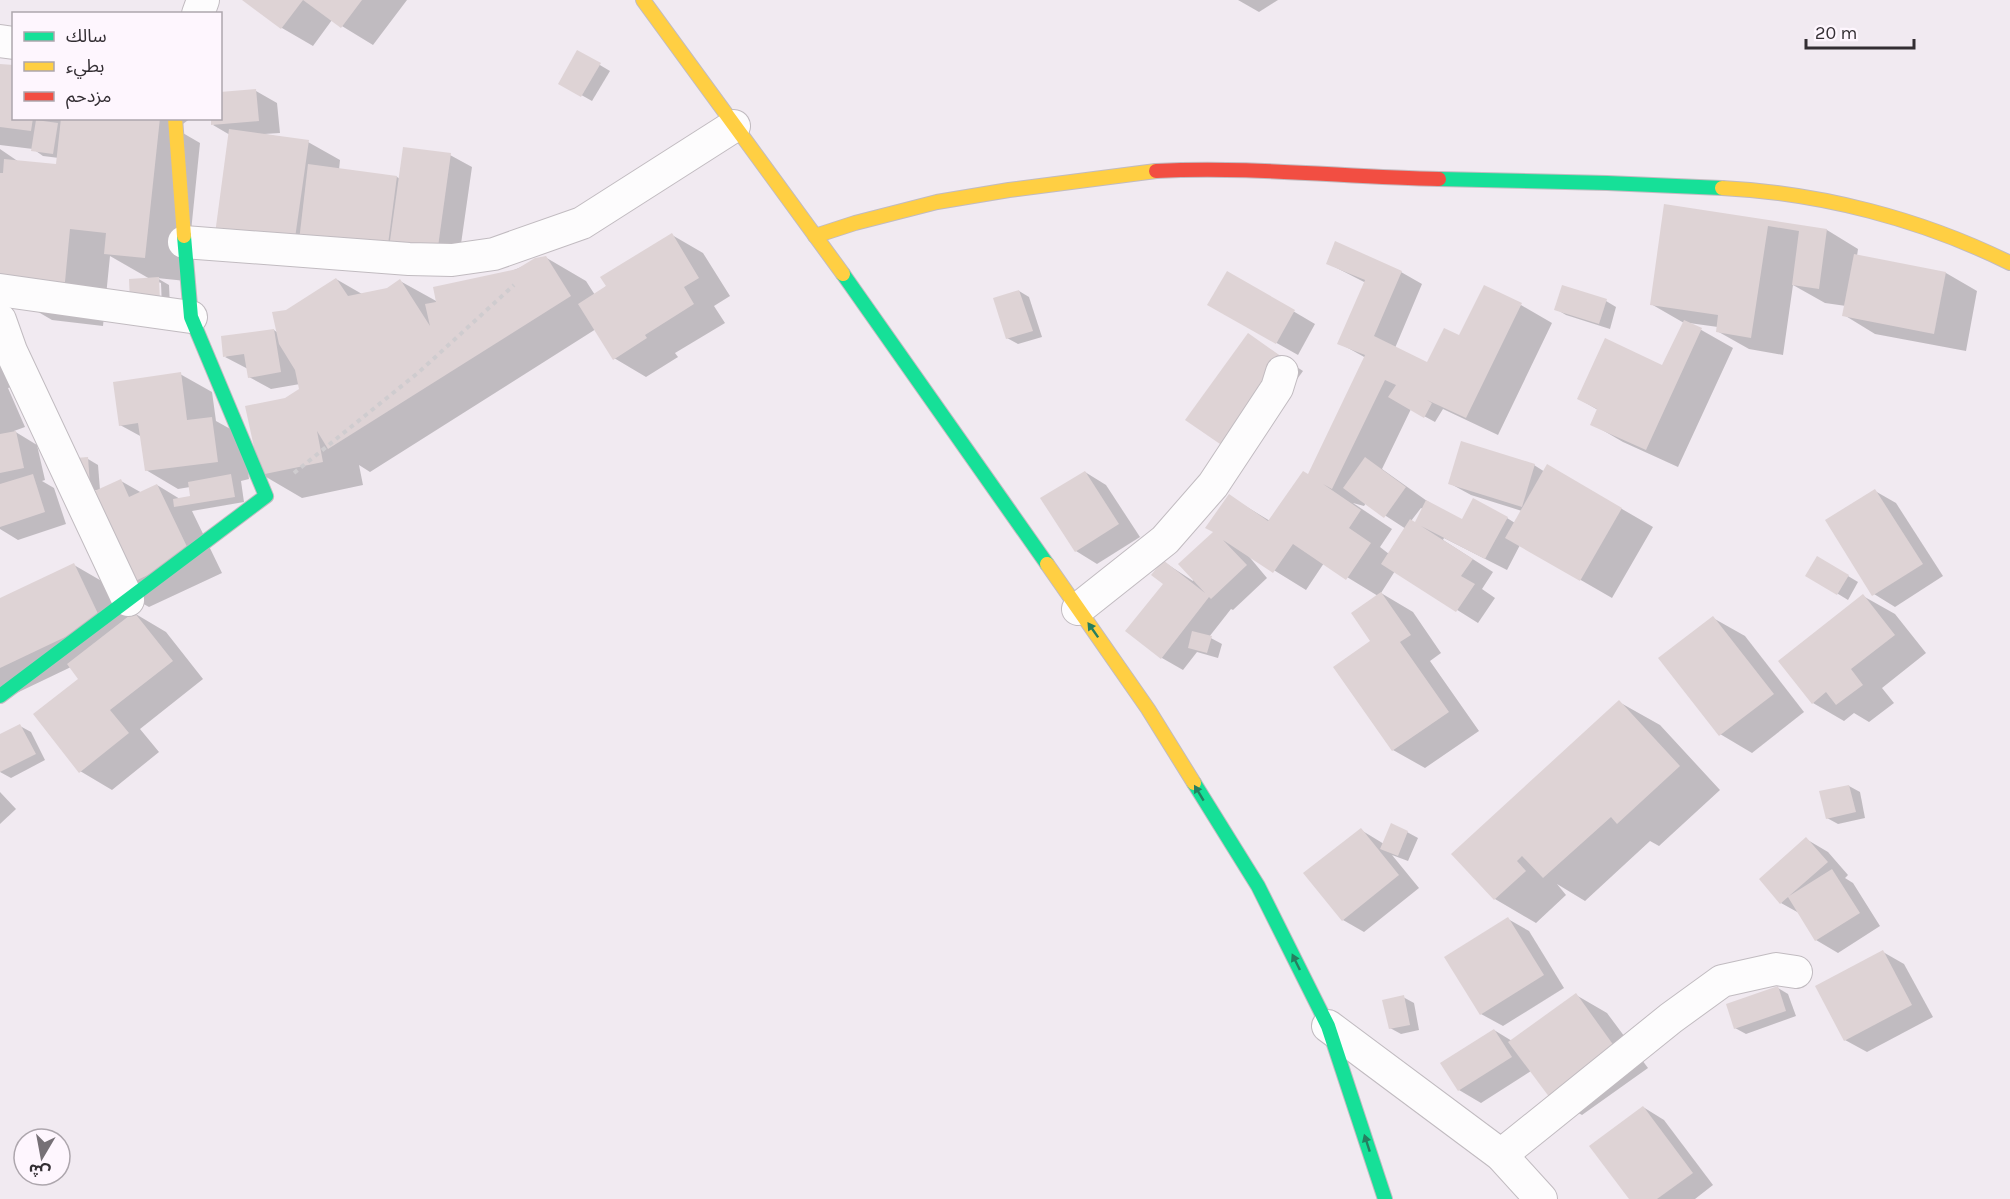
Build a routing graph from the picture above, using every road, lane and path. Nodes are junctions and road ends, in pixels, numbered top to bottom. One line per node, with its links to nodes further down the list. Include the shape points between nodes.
1 (643, 0): 3 (main road)
2 (175, 120): 5 (main road)
3 (734, 126): 4 (main road); 5 (street, via 582,224 494,254 452,260 409,259)
4 (815, 236): 6 (main road, via 937,202 1009,190 1144,172 1248,170 1738,189 1806,196 1904,220); 14 (main road)
5 (184, 242): 9 (main road)
6 (2010, 263)
7 (522, 278): 12 (path, via 419,372)
8 (0, 290): 9 (street)
9 (191, 317): 12 (main road)
10 (0, 320): 13 (street)
11 (1282, 372): 14 (street, via 1277,388 1213,485 1165,540)
12 (266, 496): 13 (main road)
13 (128, 600): 15 (main road)
14 (1078, 609): 17 (main road, one-way to 14, via 1258,886 1148,709)
15 (0, 696)
16 (1796, 972): 18 (street, via 1776,969 1722,981)
17 (1328, 1026): 18 (street); 19 (main road, one-way to 17)
18 (1501, 1155): 20 (street)
19 (1385, 1199)
20 (1540, 1199)

